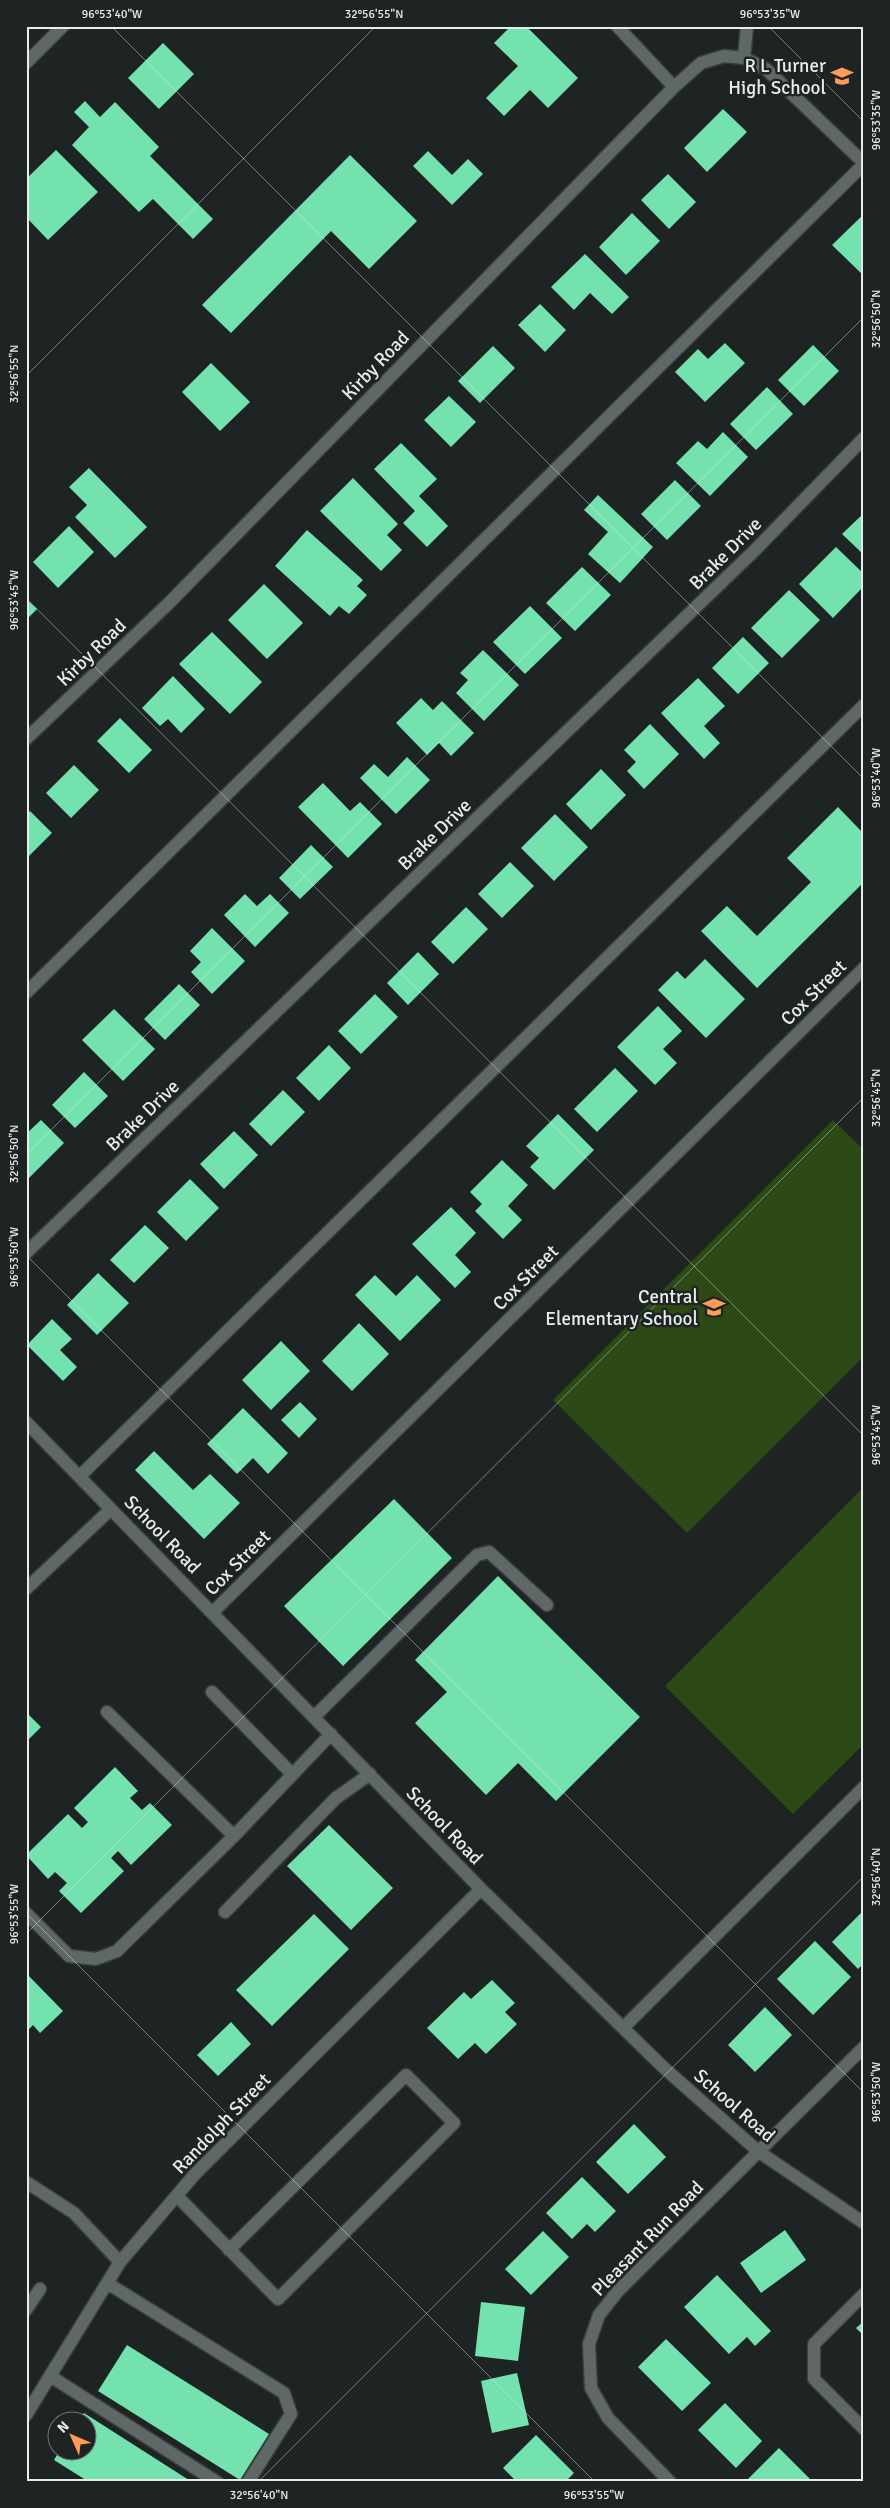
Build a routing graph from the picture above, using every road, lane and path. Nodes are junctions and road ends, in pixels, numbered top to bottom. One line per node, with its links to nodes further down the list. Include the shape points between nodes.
1 (63, 26): 5 (street)
2 (617, 26): 6 (street)
3 (747, 26): 4 (street)
4 (744, 58): 6 (street, Kirby Road, via 724,56 701,63); 7 (street, Kirby Road, via 766,68)
5 (26, 63)
6 (674, 87): 10 (street, Kirby Road, via 169,603)
7 (864, 164): 12 (street)
8 (864, 438): 13 (street, Brake Drive, via 754,551)
9 (864, 705): 15 (street)
10 (26, 739)
11 (864, 968): 19 (street, Cox Street)
12 (26, 993)
13 (26, 1253)
14 (26, 1422): 15 (street, School Road)
15 (80, 1476): 16 (street, School Road)
16 (111, 1509): 17 (street); 19 (street, School Road)
17 (26, 1590)
18 (546, 1605): 22 (street, via 489,1552 477,1555)
19 (213, 1612): 22 (street, School Road)
20 (212, 1692): 24 (street)
21 (107, 1712): 27 (street)
22 (314, 1717): 23 (street, School Road)
23 (331, 1734): 24 (street); 25 (street, School Road)
24 (292, 1774): 27 (street)
25 (370, 1774): 28 (street, School Road); 29 (street, via 336,1798)
26 (864, 1787): 31 (street)
27 (234, 1836): 30 (street, via 117,1951 96,1959 69,1956)
28 (481, 1889): 31 (street, School Road); 35 (street, Randolph Street, via 202,2167)
29 (225, 1912)
30 (26, 1913)
31 (622, 2028): 33 (street, School Road)
32 (864, 2047): 33 (street, Pleasant Run Road)
33 (759, 2152): 36 (street, School Road); 48 (street, Pleasant Run Road, via 618,2290 598,2315 589,2344 591,2388 608,2418)
34 (26, 2182): 38 (street, via 74,2213)
35 (177, 2196): 37 (street); 38 (street, Randolph Street)
36 (864, 2223)
37 (229, 2250): 37 (street, via 278,2299 454,2123 406,2075)
38 (120, 2262): 39 (street, Randolph Street)
39 (107, 2283): 43 (street, Randolph Street); 47 (street, via 284,2393 291,2414)
40 (40, 2289): 42 (street)
41 (864, 2294): 45 (street, via 814,2344 814,2379)
42 (26, 2310)
43 (50, 2376): 44 (street, Randolph Street); 46 (street)
44 (26, 2415)
45 (864, 2429)
46 (216, 2482)
47 (248, 2482)
48 (670, 2482)

